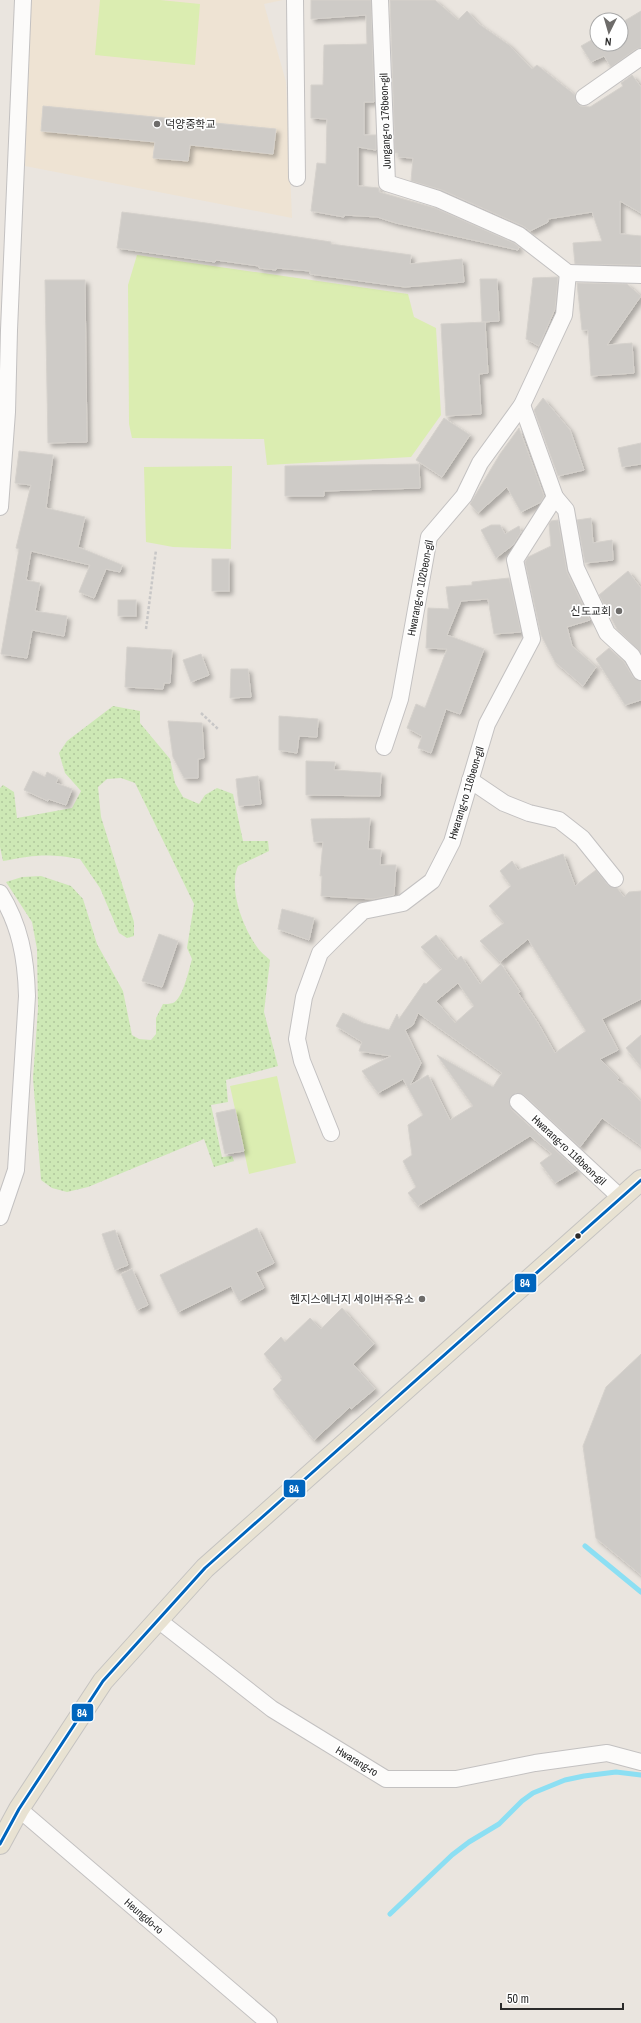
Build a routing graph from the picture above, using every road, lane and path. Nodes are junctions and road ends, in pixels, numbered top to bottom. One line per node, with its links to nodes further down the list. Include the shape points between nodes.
1 (23, 0): 11 (street, via 7,412)
2 (295, 0): 6 (street)
3 (380, 0): 7 (street, Jungang-ro 176beon-gil, via 387,183 438,199 519,235)
4 (641, 58): 5 (street)
5 (584, 97)
6 (297, 178)
7 (568, 273): 8 (street); 9 (street, Hwarang-ro 102beon-gil, via 564,315)
8 (641, 275)
9 (522, 405): 10 (street); 17 (street, Hwarang-ro 102beon-gil, via 480,463 464,496 429,537 400,699)
10 (554, 497): 14 (street, via 566,510 576,568 607,633 632,656); 18 (street, Hwarang-ro 116beon-gil, via 515,560 532,639 487,724)
11 (0, 507)
12 (156, 550): 13 (path)
13 (146, 629)
14 (641, 672)
15 (201, 714): 16 (path)
16 (218, 729)
17 (384, 747)
18 (470, 780): 19 (street, via 504,803 529,813 559,820 582,838); 22 (street, Hwarang-ro 116beon-gil, via 452,842 432,881 403,903 363,911 320,953 304,997 297,1039 302,1061)
19 (615, 879)
20 (0, 892): 25 (street, via 21,937 27,977 16,1170)
21 (518, 1102): 24 (street, Hwarang-ro 116beon-gil)
22 (331, 1133)
23 (641, 1180): 24 (main road)
24 (621, 1198): 26 (main road, via 205,1568)
25 (0, 1217)
26 (158, 1620): 27 (street, Hwarang-ro, via 272,1710 386,1779 456,1779 535,1763 607,1753); 28 (main road, via 102,1681)
27 (641, 1762)
28 (19, 1808): 29 (main road); 30 (street, Heungdo-ro)
29 (0, 1844)
30 (269, 2023)

